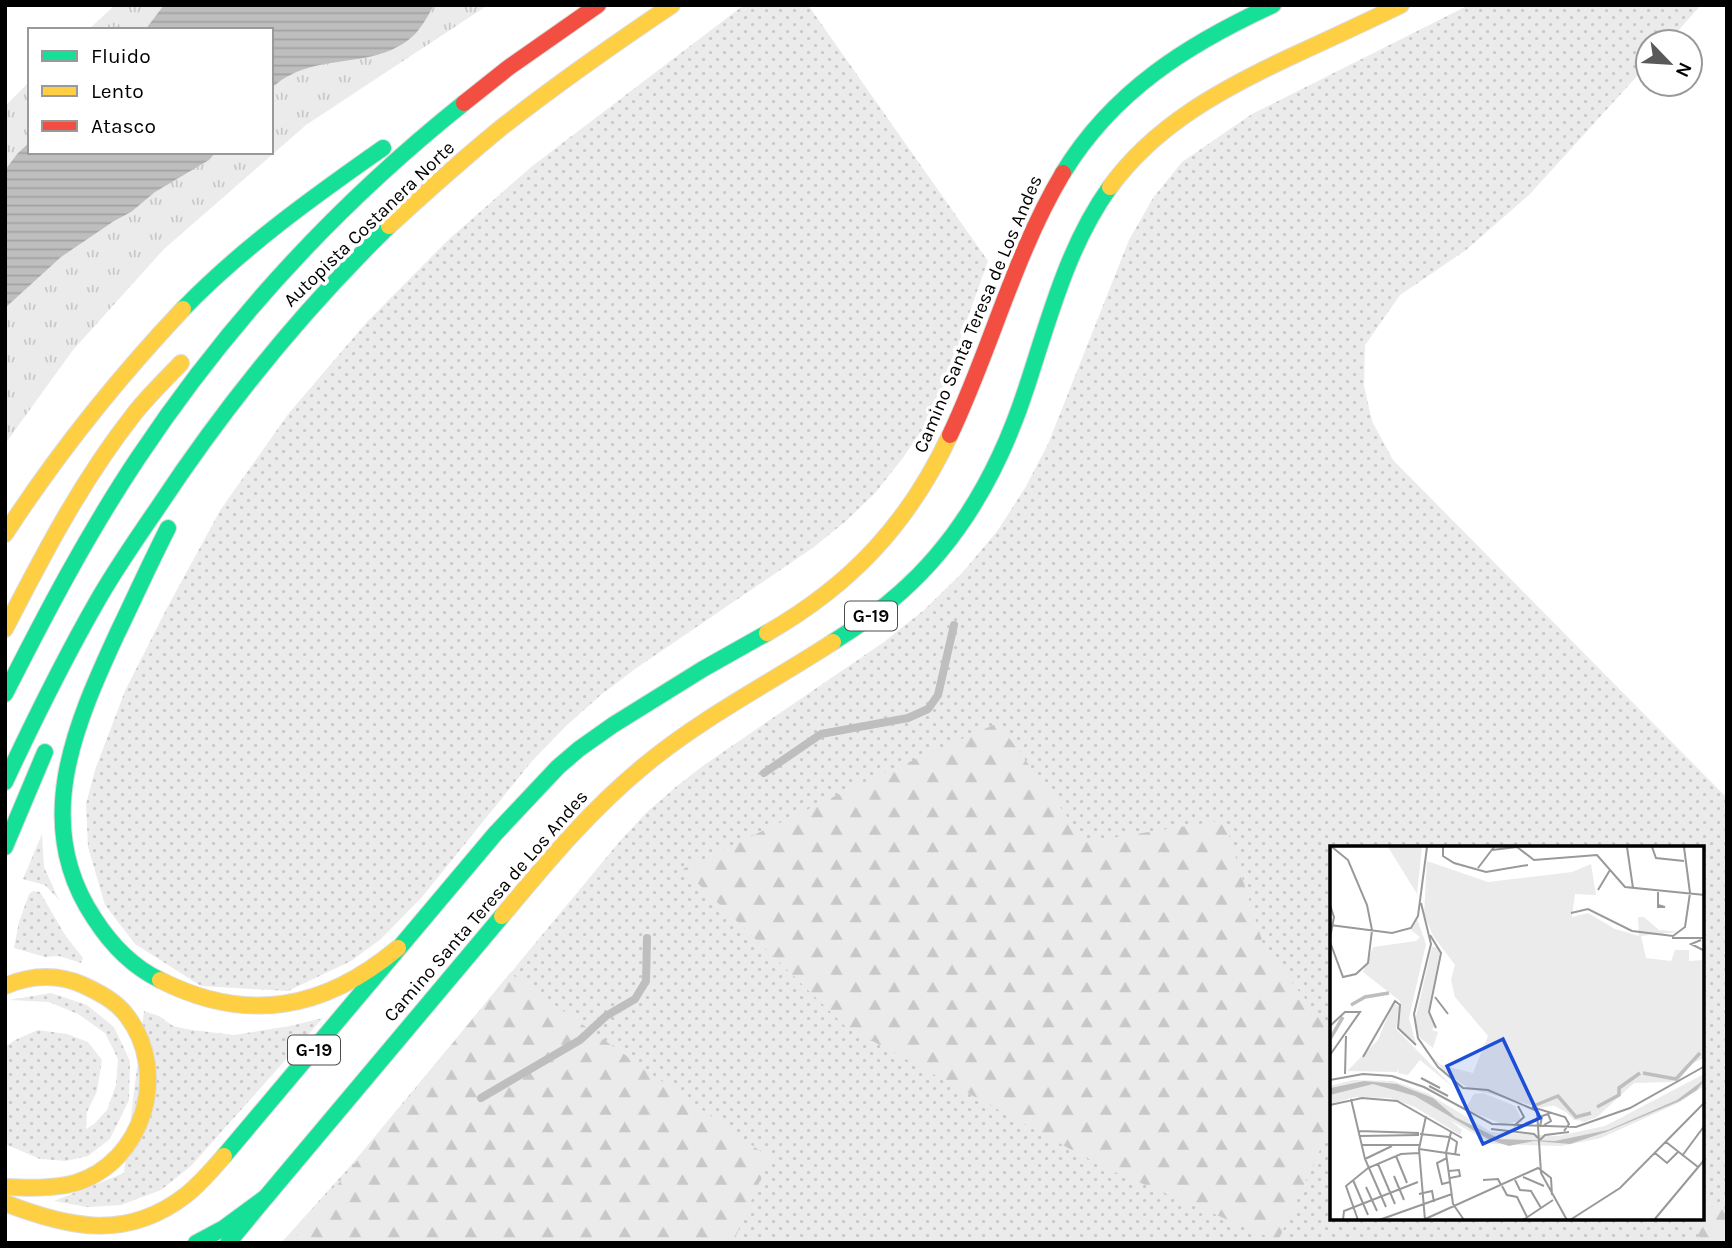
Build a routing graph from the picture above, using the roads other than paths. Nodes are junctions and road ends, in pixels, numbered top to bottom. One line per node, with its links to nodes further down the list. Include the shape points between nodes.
1 (598, 5): 5 (main road, Autopista Costanera Norte)
2 (672, 5): 7 (main road, Autopista Costanera Norte, via 560,83 443,178 334,281)
3 (1273, 5): 18 (main road, Camino Santa Teresa de Los Andes / G-19, via 1160,67 1115,106 1073,158 1033,231 953,434 919,495 875,550 812,604 591,738 523,802)
4 (1401, 5): 21 (main road, Camino Santa Teresa de Los Andes / G-19, via 1241,80 1188,111 1136,156 1101,199 1067,269 991,476 939,552 873,615 722,710 607,798 570,835)
5 (500, 74): 6 (main road, Autopista Costanera Norte, via 368,189); 10 (main road, via 399,136 312,198 206,286 108,392)
6 (254, 306): 12 (main road, via 195,350 135,412 66,514); 14 (main road, Autopista Costanera Norte, via 177,403 105,509)
7 (219, 418): 8 (main road); 11 (main road, Autopista Costanera Norte)
8 (183, 498)
9 (172, 519): 18 (main road, via 90,694 68,762 63,792 65,845 86,907 113,943 147,973 185,993 227,1005 271,1005 314,997 358,978)
10 (5, 534)
11 (105, 589): 13 (main road); 16 (main road, Autopista Costanera Norte)
12 (5, 629)
13 (78, 669)
14 (5, 694)
15 (50, 741): 17 (main road)
16 (5, 782)
17 (5, 847)
18 (398, 948): 22 (main road, Camino Santa Teresa de Los Andes / G-19, via 230,1151 178,1201 136,1222 108,1227 74,1226)
19 (5, 986): 20 (main road, via 49,977 81,983 106,995 129,1018 149,1069 148,1100 138,1130 107,1167 63,1186)
20 (5, 1187)
21 (266, 1196): 23 (main road); 24 (main road, Camino Santa Teresa de Los Andes / G-19)
22 (5, 1203)
23 (228, 1241)
24 (197, 1243)

